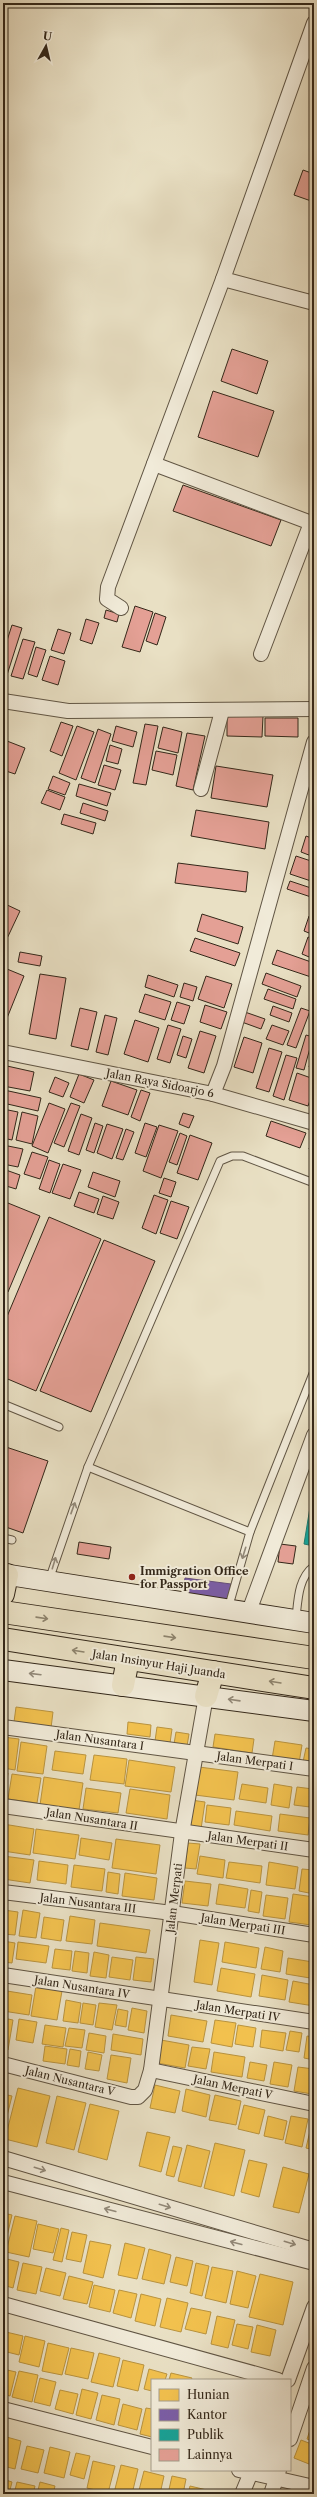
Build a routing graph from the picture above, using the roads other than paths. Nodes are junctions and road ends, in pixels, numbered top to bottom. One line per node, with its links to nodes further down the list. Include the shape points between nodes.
1 (314, 23): 2 (street)
2 (223, 279): 3 (street); 4 (street)
3 (314, 303)
4 (154, 464): 5 (street); 6 (street, via 108,587 107,599)
5 (313, 523): 7 (street)
6 (121, 608)
7 (261, 654)
8 (3, 701): 10 (street, via 68,711)
9 (314, 709): 10 (street)
10 (222, 711): 12 (street)
11 (314, 742): 14 (street, via 224,1066)
12 (201, 788)
13 (3, 1052): 14 (street, Jalan Raya Sidoarjo 6)
14 (213, 1094): 15 (street, Jalan Raya Sidoarjo 6)
15 (314, 1123)
16 (314, 1183): 21 (lane, via 243,1156 232,1156 220,1161)
17 (314, 1371): 22 (lane)
18 (3, 1404): 19 (lane)
19 (59, 1427)
20 (314, 1435): 30 (street)
21 (88, 1466): 22 (lane); 26 (lane, one-way to 21)
22 (250, 1532): 28 (lane, one-way to 28)
23 (3, 1538): 24 (lane)
24 (12, 1540)
25 (314, 1566): 31 (lane, via 302,1581)
26 (48, 1580): 27 (street); 28 (street)
27 (4, 1581)
28 (228, 1610): 30 (street)
29 (3, 1612): 33 (highway, one-way to 33)
30 (248, 1614): 31 (street)
31 (305, 1622)
32 (3, 1639): 34 (highway, Jalan Insinyur Haji Juanda, one-way to 32)
33 (314, 1658)
34 (128, 1659): 36 (highway, Jalan Insinyur Haji Juanda); 37 (highway)
35 (3, 1670): 37 (street, one-way to 35)
36 (213, 1672): 38 (highway, Jalan Insinyur Haji Juanda, one-way to 36); 39 (highway)
37 (123, 1685): 39 (street)
38 (314, 1688)
39 (206, 1696): 40 (street, one-way to 39); 42 (street, Jalan Merpati)
40 (314, 1711)
41 (3, 1727): 42 (street, Jalan Nusantara I)
42 (196, 1753): 43 (street, Jalan Merpati I); 45 (street, Jalan Merpati)
43 (314, 1769)
44 (3, 1806): 45 (street, Jalan Nusantara II)
45 (182, 1832): 46 (street, Jalan Merpati II); 48 (street, Jalan Merpati)
46 (314, 1850)
47 (3, 1892): 48 (street, Jalan Nusantara III)
48 (172, 1913): 49 (street, Jalan Merpati III); 51 (street, Jalan Merpati)
49 (314, 1935)
50 (3, 1975): 51 (street, Jalan Nusantara IV)
51 (162, 1999): 52 (street, Jalan Merpati IV); 54 (street, Jalan Merpati)
52 (314, 2022)
53 (3, 2064): 55 (street, Jalan Nusantara V)
54 (151, 2070): 55 (street, Jalan Merpati, via 146,2090); 56 (street, Jalan Merpati V)
55 (138, 2097)
56 (314, 2104)
57 (3, 2158): 59 (street, one-way to 59)
58 (3, 2182): 60 (street, one-way to 58)
59 (314, 2250)
60 (314, 2263)
61 (3, 2304): 64 (street)
62 (314, 2307): 65 (street)
63 (314, 2368): 67 (street)
64 (274, 2379)
65 (288, 2379)
66 (3, 2409): 68 (street)
67 (291, 2436)
68 (151, 2448)
69 (247, 2471): 70 (street); 72 (street)
70 (278, 2474): 71 (street); 73 (street)
71 (314, 2487)
72 (242, 2494)
73 (271, 2494)

